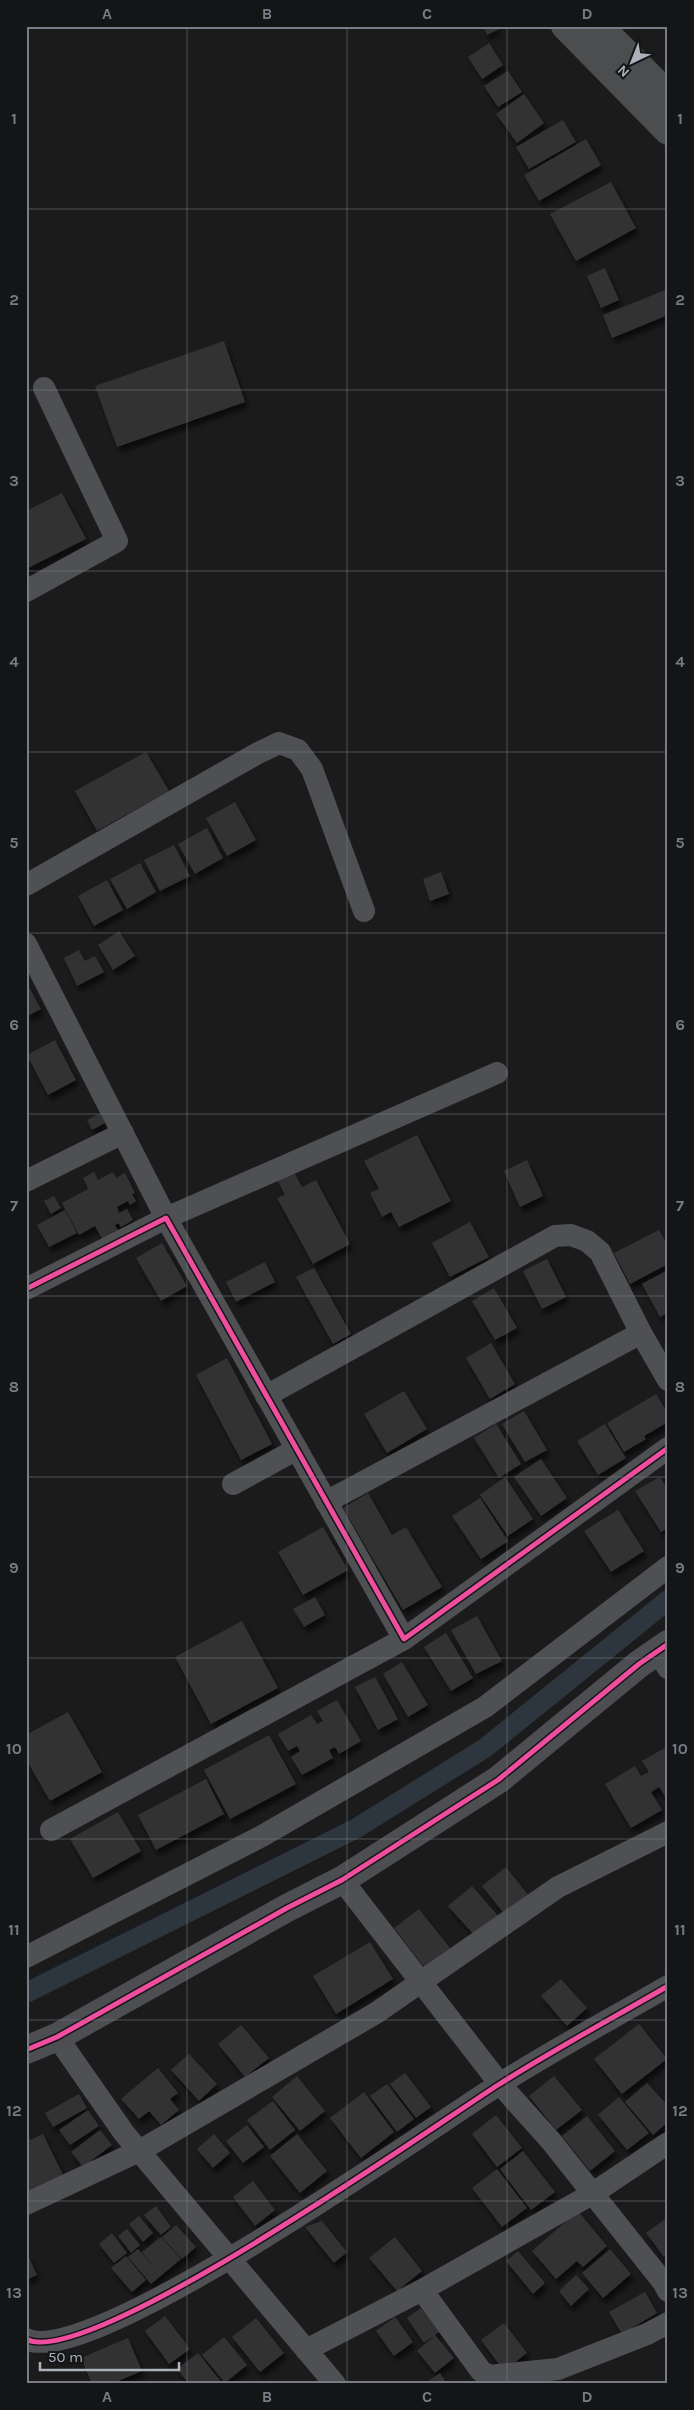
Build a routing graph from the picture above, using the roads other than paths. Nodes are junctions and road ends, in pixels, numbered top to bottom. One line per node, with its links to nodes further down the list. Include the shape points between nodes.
1 (565, 26): 4 (main road)
2 (599, 26): 3 (main road)
3 (668, 95)
4 (668, 131)
5 (44, 388): 6 (street, via 117,541)
6 (26, 591)
7 (26, 885): 8 (street, via 279,743 298,750 312,769)
8 (364, 911)
9 (26, 944): 11 (street)
10 (497, 1073): 13 (street)
11 (123, 1133): 12 (street); 13 (street)
12 (26, 1181)
13 (166, 1218): 14 (street); 17 (street)
14 (26, 1290)
15 (641, 1333): 16 (street); 17 (street, via 600,1252 571,1235 555,1236); 21 (street)
16 (668, 1380)
17 (266, 1396): 19 (street)
18 (668, 1448): 23 (street)
19 (297, 1449): 20 (street); 21 (street)
20 (233, 1484)
21 (326, 1502): 23 (street)
22 (668, 1567): 28 (street, via 485,1707 262,1836)
23 (404, 1639): 25 (street)
24 (665, 1655): 27 (street, via 639,1664 498,1780)
25 (51, 1830)
26 (668, 1832): 29 (street, via 558,1887)
27 (342, 1880): 29 (street); 31 (street)
28 (26, 1957)
29 (421, 1982): 33 (street); 35 (street, via 376,2013)
30 (668, 1986): 33 (street)
31 (57, 2037): 32 (street); 35 (street, via 124,2132)
32 (26, 2050)
33 (500, 2084): 36 (street); 38 (street)
34 (668, 2143): 36 (street)
35 (141, 2150): 37 (street); 38 (street)
36 (592, 2194): 39 (street); 40 (street)
37 (26, 2204)
38 (230, 2259): 42 (street, via 133,2311 77,2335 41,2343); 43 (street)
39 (422, 2290): 43 (street); 44 (street, via 481,2371 489,2376)
40 (668, 2291)
41 (668, 2323): 44 (street)
42 (26, 2339)
43 (306, 2350): 45 (street)
44 (563, 2376)
45 (335, 2384)

